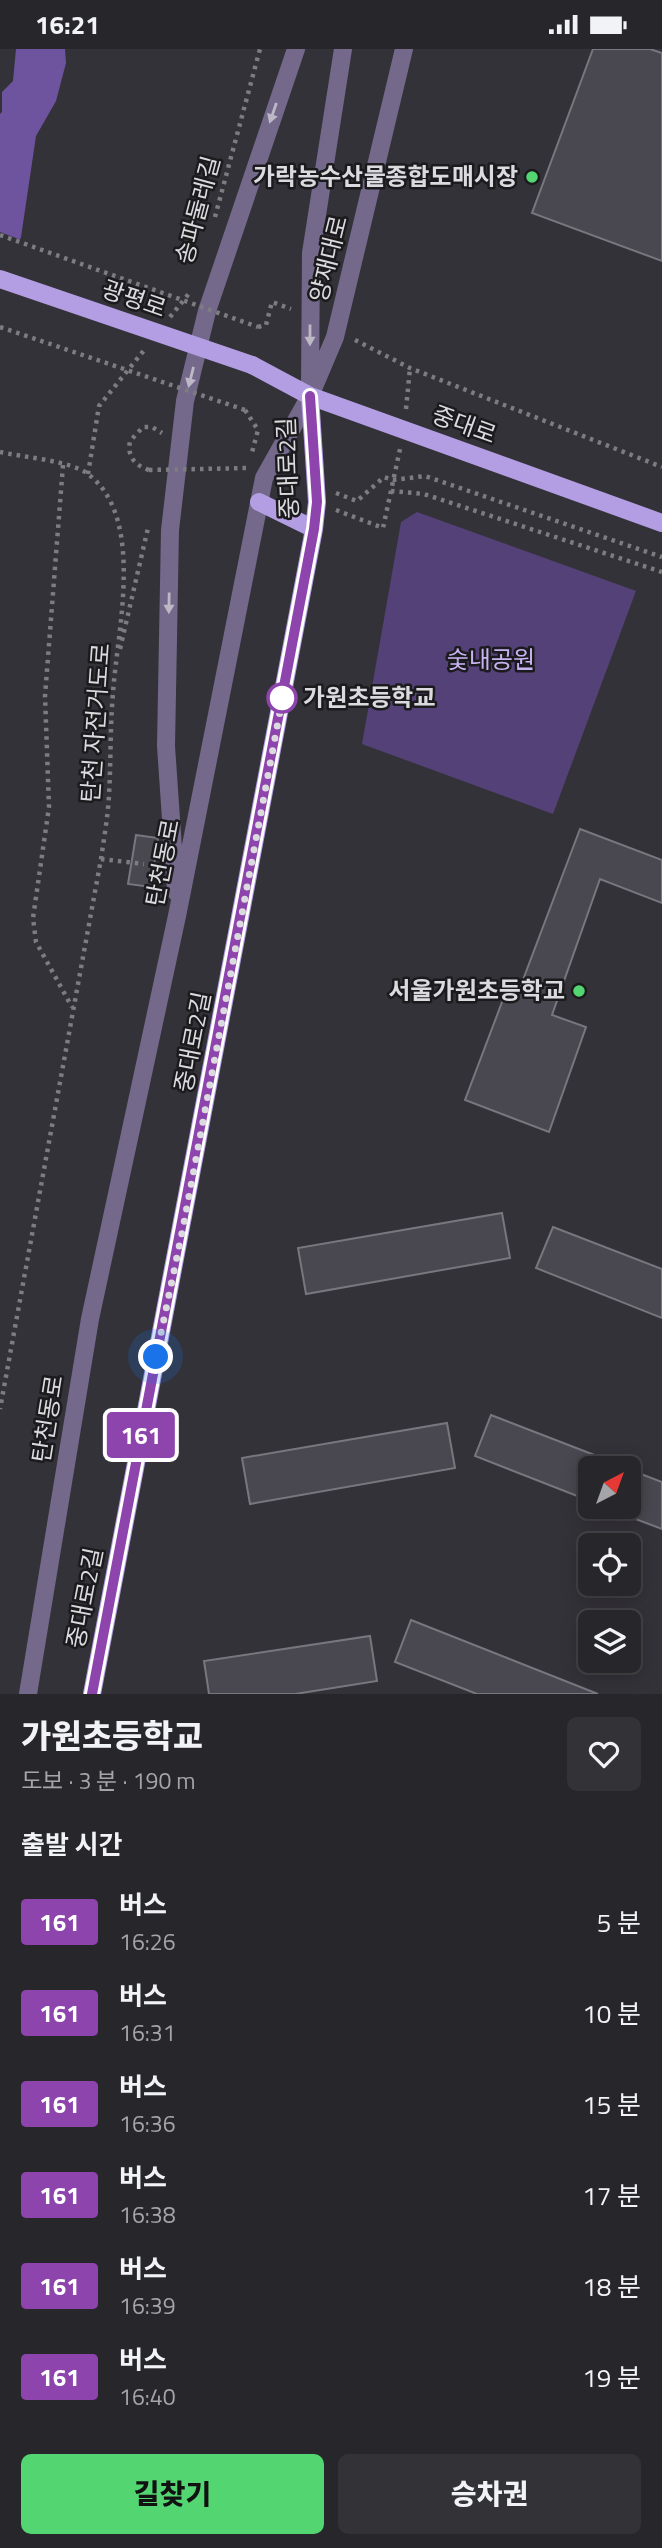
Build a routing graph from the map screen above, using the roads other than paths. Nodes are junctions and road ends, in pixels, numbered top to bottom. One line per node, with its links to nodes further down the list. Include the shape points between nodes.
1 (296, 49): 10 (street, one-way to 10, via 207,311 185,401 170,530 167,719)
2 (343, 49): 6 (street, 탄천동로, one-way to 6, via 311,253)
3 (404, 49): 6 (street, 양재대로, via 335,337)
4 (0, 279): 5 (main road, 광평로, bridge)
5 (252, 366): 6 (main road, 중대로)
6 (310, 396): 7 (street, 탄천동로, via 264,478); 8 (main road, 중대로); 9 (main road, 중대로2길)
7 (259, 502): 9 (main road); 10 (street, 탄천동로)
8 (662, 523)
9 (314, 529): 12 (main road, 중대로2길)
10 (177, 916): 11 (street, 탄천동로, via 89,1319)
11 (28, 1694)
12 (92, 1694)

